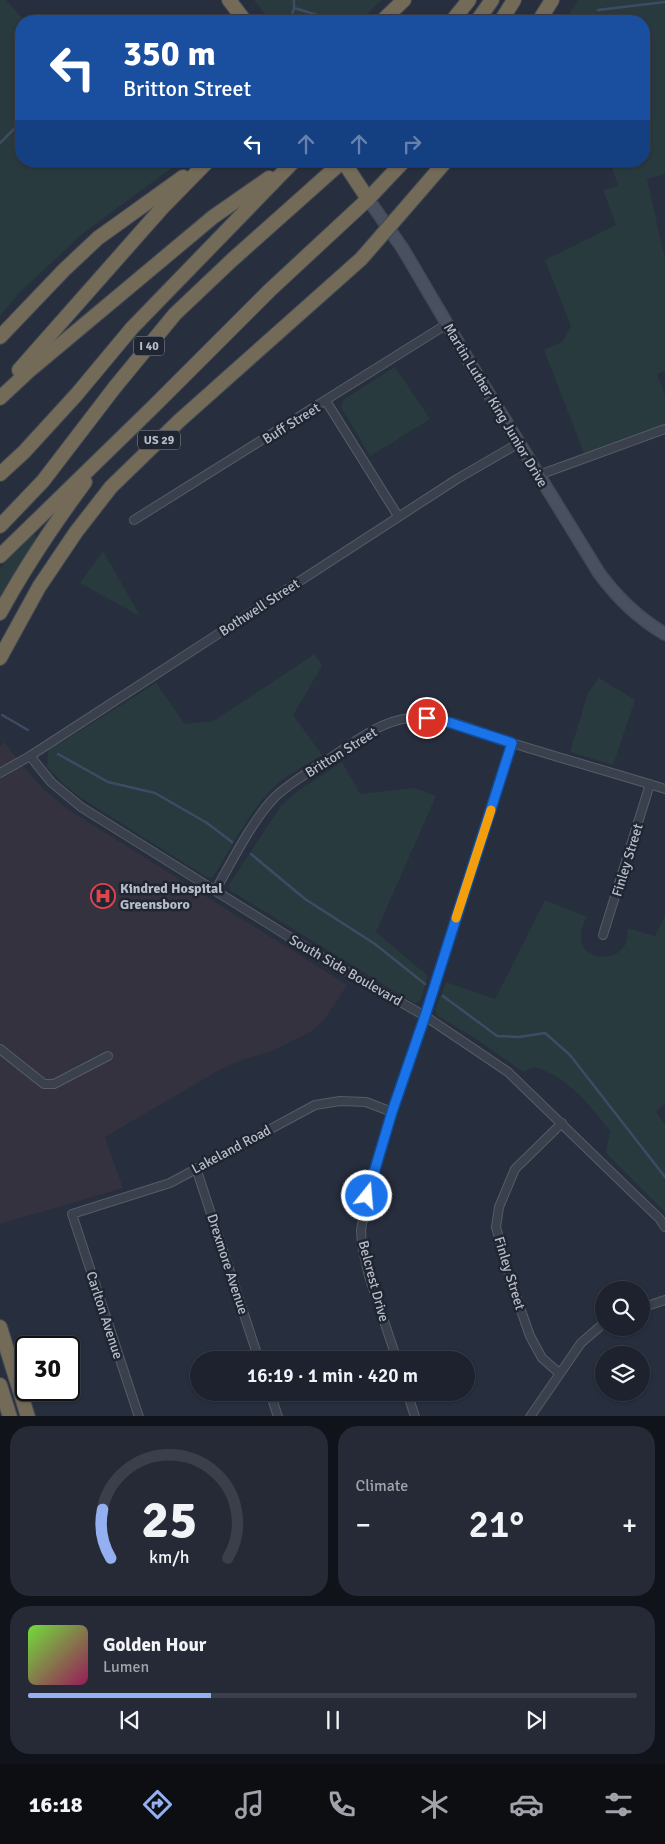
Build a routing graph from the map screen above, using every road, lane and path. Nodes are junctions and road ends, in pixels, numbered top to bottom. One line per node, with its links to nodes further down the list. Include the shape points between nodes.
1 (229, 0): 7 (highway)
2 (404, 0): 8 (highway)
3 (469, 0): 9 (highway)
4 (492, 0): 10 (highway)
5 (514, 0): 11 (highway)
6 (552, 0): 12 (highway)
7 (240, 15)
8 (388, 15)
9 (457, 15)
10 (481, 15)
11 (505, 15)
12 (543, 15)
13 (198, 167): 23 (highway, via 98,238)
14 (201, 167): 24 (highway)
15 (284, 167): 25 (highway, via 213,217)
16 (287, 167): 30 (highway, I 40, via 132,328 77,394)
17 (336, 167): 34 (highway, I 40, via 176,314 43,481)
18 (347, 167): 21 (highway, Martin Luther King Junior Drive)
19 (398, 167): 21 (highway)
20 (441, 167): 38 (highway, US 29, bridge, via 361,259 179,421 111,487 39,587)
21 (368, 199): 22 (main road, Martin Luther King Junior Drive); 27 (highway, via 270,290)
22 (447, 324): 26 (street, Buff Street); 29 (main road, Martin Luther King Junior Drive)
23 (0, 337)
24 (0, 394)
25 (0, 398)
26 (326, 401): 32 (street); 33 (street, Buff Street)
27 (153, 408): 35 (highway); 36 (highway, via 85,480 48,532)
28 (665, 429): 31 (street)
29 (519, 443): 31 (main road, Martin Luther King Junior Drive); 32 (street, Bothwell Street)
30 (0, 474)
31 (539, 475): 37 (main road, Martin Luther King Junior Drive, via 611,590 630,610)
32 (398, 516): 40 (street, Bothwell Street)
33 (134, 520)
34 (0, 526)
35 (0, 556)
36 (0, 613)
37 (665, 634)
38 (0, 658)
39 (512, 743): 42 (street, Britton Street); 44 (street, Britton Street, via 427,718 389,723 299,778 274,798); 46 (street, Belcrest Drive)
40 (30, 756): 41 (street, Bothwell Street); 44 (street, South Side Boulevard, via 51,782 81,807)
41 (0, 773)
42 (650, 784): 43 (street, Britton Street); 45 (street, Finley Street)
43 (665, 788)
44 (214, 891): 46 (street, South Side Boulevard)
45 (603, 935)
46 (425, 1016): 49 (street, Belcrest Drive); 50 (street, South Side Boulevard, via 508,1072)
47 (0, 1049): 48 (street, via 44,1084 54,1084)
48 (108, 1056)
49 (392, 1112): 51 (street, Lakeland Road, via 366,1102 315,1105); 59 (street, Belcrest Drive, via 367,1196 361,1230 369,1276)
50 (562, 1123): 53 (street, South Side Boulevard); 60 (street, Finley Street, via 515,1169 499,1207 496,1226 530,1336 542,1358)
51 (196, 1168): 52 (street, Lakeland Road, via 170,1183); 58 (street, Drexmore Avenue)
52 (72, 1214): 66 (street, Carlton Avenue)
53 (665, 1227)
54 (665, 1300): 55 (street)
55 (650, 1305)
56 (0, 1326): 65 (highway)
57 (595, 1330): 60 (street, via 580,1343)
58 (256, 1351)
59 (394, 1351)
60 (559, 1373): 69 (street)
61 (0, 1385): 64 (highway)
62 (273, 1401): 67 (street)
63 (410, 1401): 68 (street)
64 (10, 1416)
65 (28, 1416)
66 (139, 1416)
67 (278, 1416)
68 (415, 1416)
69 (530, 1416)

